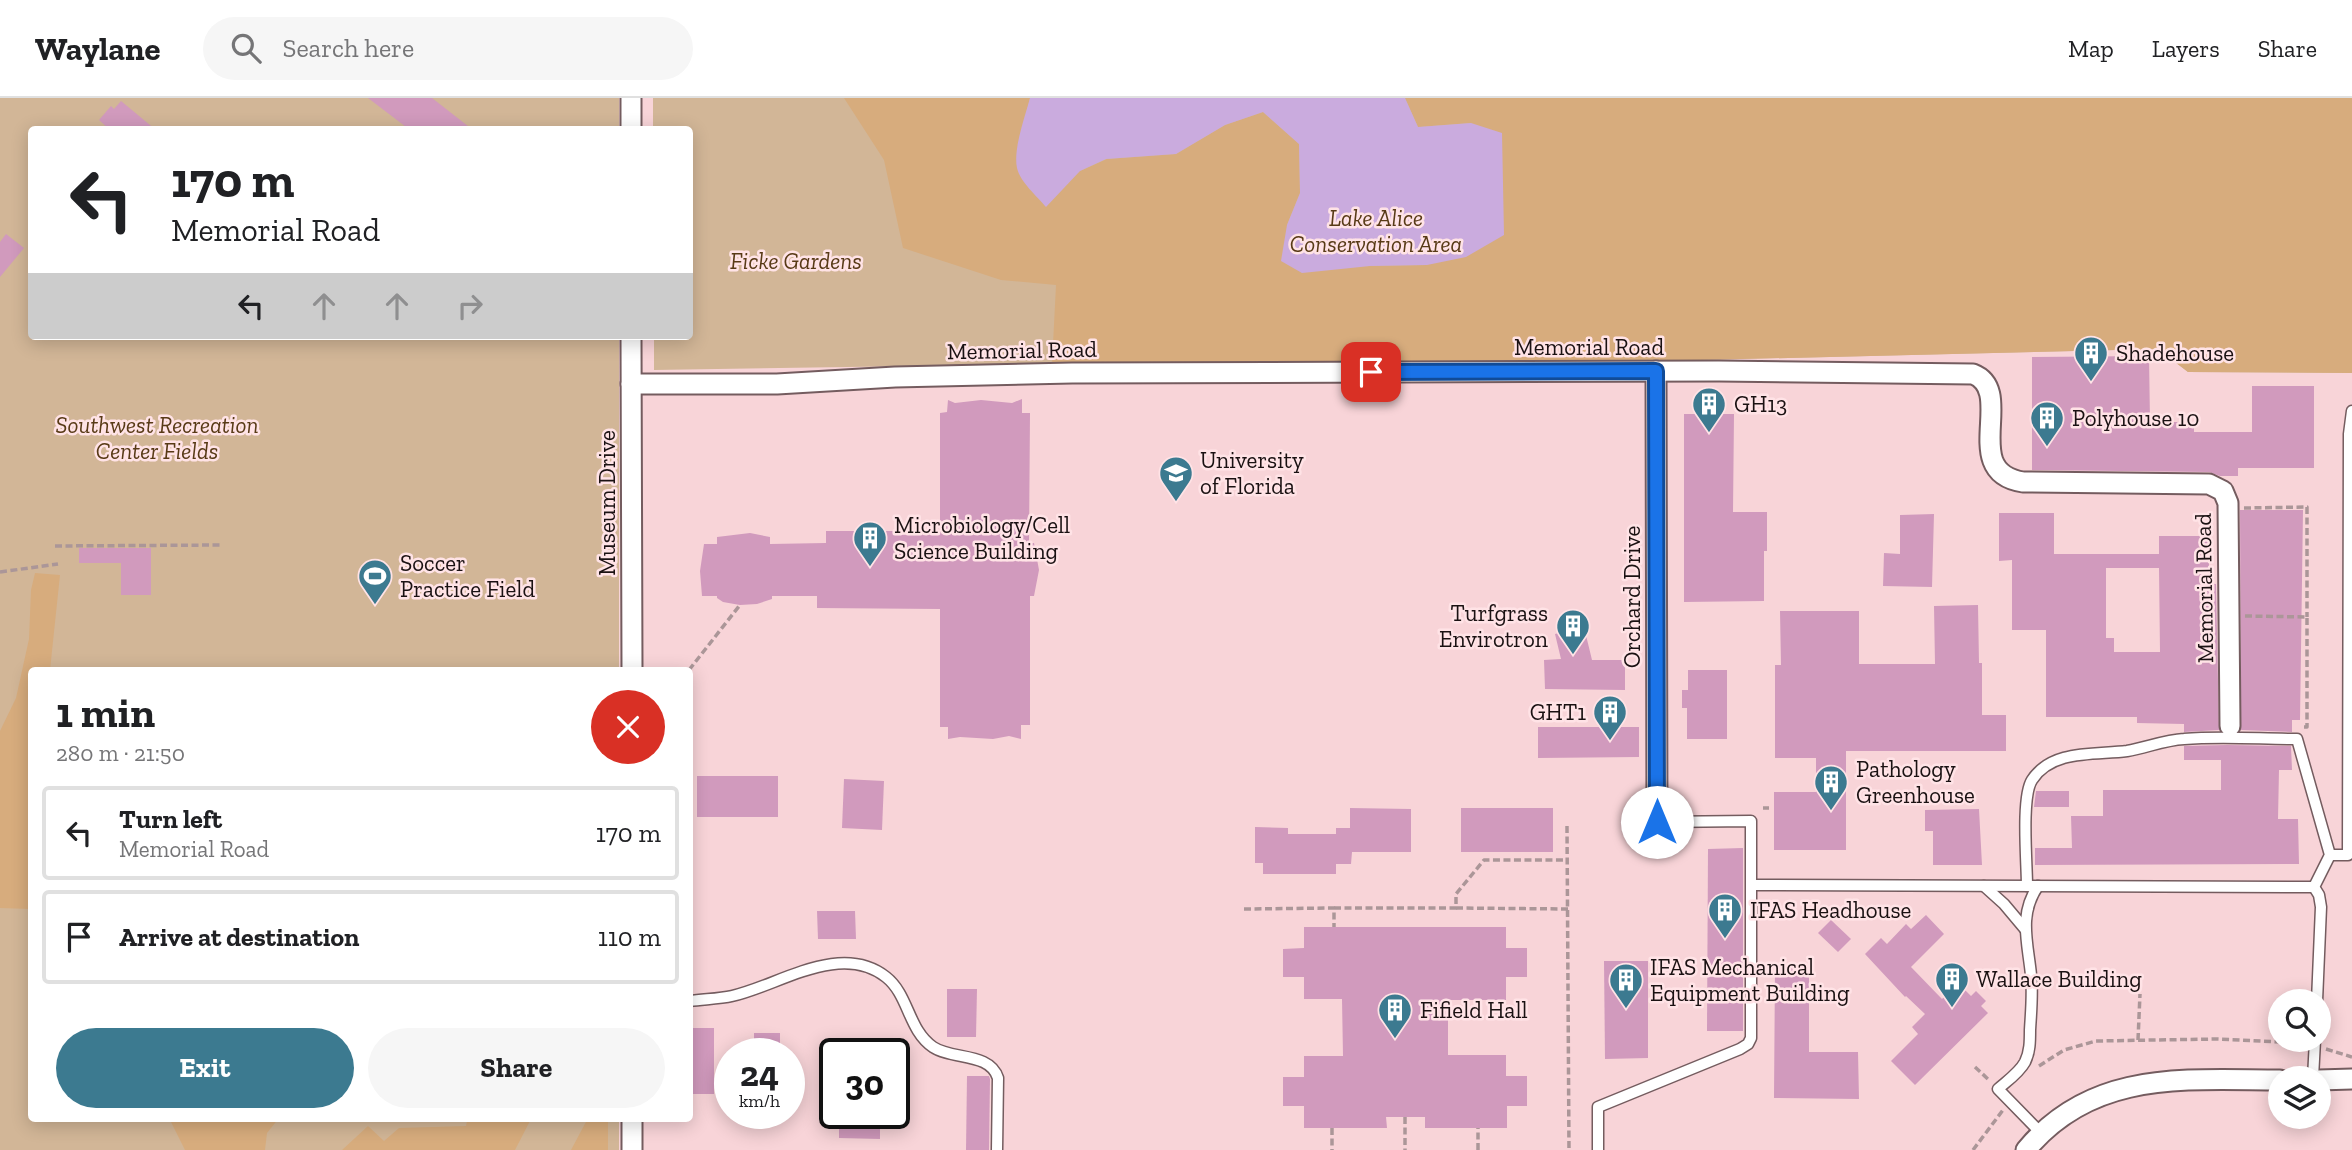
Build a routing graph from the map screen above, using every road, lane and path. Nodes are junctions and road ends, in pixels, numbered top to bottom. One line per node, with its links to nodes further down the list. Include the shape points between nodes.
1 (631, 98): 2 (street)
2 (631, 126)
3 (631, 340): 5 (street, Museum Drive)
4 (1656, 371): 5 (street, Memorial Road, via 1072,373 777,384); 7 (street, Memorial Road, via 1973,374 1981,377 1989,390 1992,461 2001,475 2023,482 2209,484 2223,491); 19 (street, Orchard Drive)
5 (631, 384): 15 (street, Museum Drive)
6 (2352, 411): 22 (lane)
7 (2228, 508): 13 (street, Memorial Road); 14 (path, via 2307,507)
8 (220, 545): 9 (path)
9 (55, 546)
10 (58, 564): 11 (path)
11 (0, 572)
12 (740, 605): 16 (path)
13 (2229, 616): 14 (path); 17 (street, Memorial Road)
14 (2307, 617): 18 (path, via 2307,727)
15 (632, 667)
16 (691, 667)
17 (2230, 726)
18 (2294, 727)
19 (1657, 822): 24 (lane, via 1751,821)
20 (1567, 826): 23 (path)
21 (2330, 855): 22 (lane); 26 (lane, via 2297,739 2184,739 2129,751 2083,754 2039,772 2028,792); 28 (lane)
22 (2350, 855)
23 (1567, 860): 30 (path, via 1484,860 1456,894); 32 (path)
24 (1752, 886): 25 (lane); 60 (lane, via 1750,1041 1598,1107)
25 (1983, 886): 26 (lane); 34 (lane)
26 (2027, 886): 27 (lane)
27 (2038, 886): 28 (lane); 34 (lane, via 2028,903)
28 (2314, 887): 35 (lane, via 2321,907)
29 (1334, 908): 30 (path); 31 (path); 33 (path)
30 (1456, 908): 32 (path)
31 (1244, 909)
32 (1568, 909): 59 (path)
33 (1334, 927)
34 (2025, 929): 53 (lane, via 2031,977 2028,1052 2020,1069 1998,1089)
35 (2318, 989)
36 (2140, 994): 38 (path)
37 (693, 1001): 55 (lane, via 732,996 823,966 850,964 873,969 898,989 918,1031 932,1046 995,1070)
38 (2138, 1040): 39 (path); 43 (path, via 2078,1045)
39 (2268, 1042)
40 (2331, 1050): 41 (path)
41 (2352, 1058)
42 (1975, 1067): 47 (path)
43 (2036, 1069)
44 (2352, 1079): 46 (street)
45 (2268, 1080): 53 (street, via 2133,1085 2085,1101)
46 (2331, 1080)
47 (1993, 1084)
48 (1999, 1114): 61 (path)
49 (1405, 1117): 57 (path)
50 (632, 1122): 54 (street)
51 (1332, 1128): 56 (path)
52 (1478, 1128): 58 (path)
53 (2041, 1133): 62 (street)
54 (632, 1150)
55 (997, 1150)
56 (1332, 1150)
57 (1405, 1150)
58 (1478, 1150)
59 (1569, 1150)
60 (1598, 1150)
61 (1973, 1150)
62 (2026, 1150)

